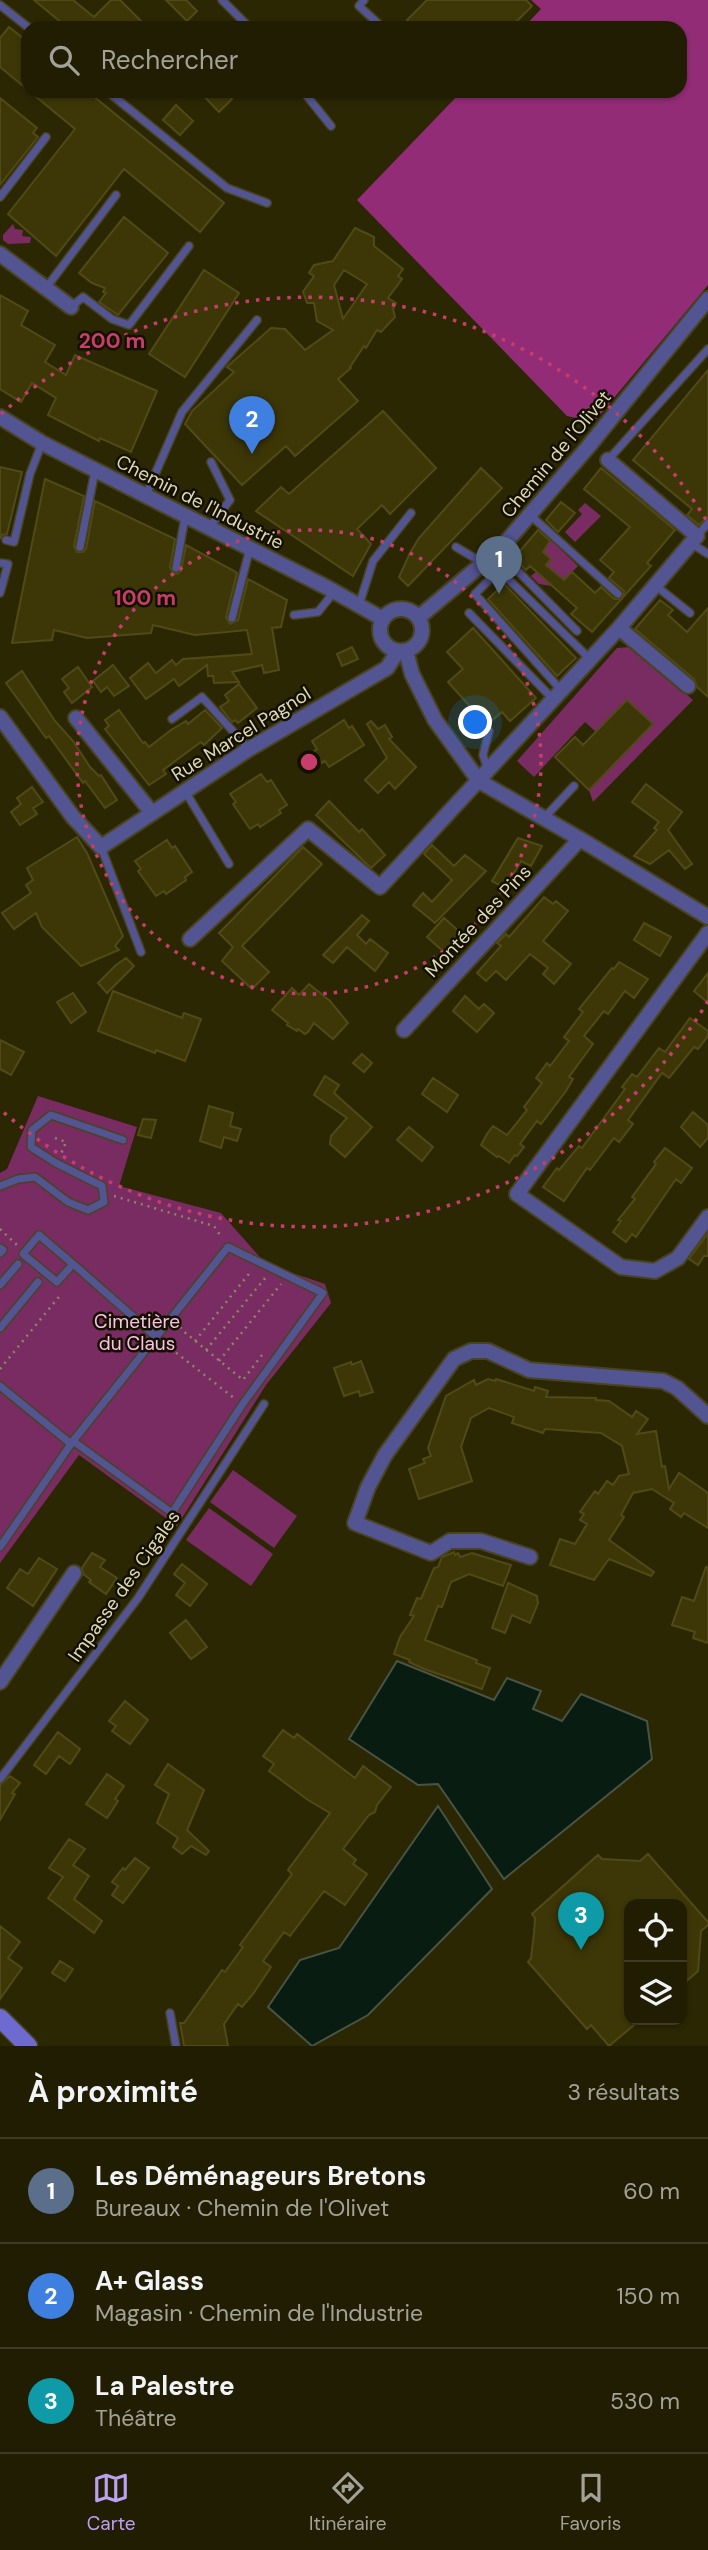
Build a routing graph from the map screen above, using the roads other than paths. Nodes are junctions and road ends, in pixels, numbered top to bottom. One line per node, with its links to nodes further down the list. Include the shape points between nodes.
1 (222, 0): 4 (lane)
2 (364, 0): 5 (lane, via 359,6)
3 (0, 5): 6 (lane)
4 (243, 21)
5 (375, 21)
6 (21, 22)
7 (116, 98): 13 (lane, via 227,188)
8 (309, 98): 9 (lane)
9 (331, 126)
10 (46, 136): 12 (lane)
11 (116, 195): 16 (lane)
12 (0, 197)
13 (267, 203)
14 (189, 246): 18 (lane, via 129,326 83,297)
15 (0, 254): 16 (street)
16 (46, 288): 18 (street)
17 (708, 299): 28 (street, Chemin de l'Olivet)
18 (71, 307)
19 (257, 320): 26 (lane, via 182,412)
20 (708, 349): 23 (lane)
21 (0, 417): 22 (street, Chemin de l'Industrie)
22 (42, 443): 25 (street, Chemin de l'Industrie); 32 (lane, via 14,542)
23 (608, 460): 33 (street)
24 (211, 462): 31 (lane, via 230,500)
25 (95, 470): 26 (street, Chemin de l'Industrie); 34 (lane)
26 (146, 496): 29 (street, Chemin de l'Industrie)
27 (411, 513): 46 (lane, via 373,561)
28 (530, 514): 37 (street, Chemin de l'Olivet); 45 (lane)
29 (185, 516): 31 (street, Chemin de l'Industrie); 41 (lane)
30 (708, 523): 33 (lane)
31 (209, 528): 36 (street, Chemin de l'Industrie)
32 (6, 540)
33 (694, 540): 38 (lane); 42 (street)
34 (80, 547)
35 (456, 547): 40 (lane)
36 (250, 548): 43 (street, Chemin de l'Industrie); 50 (lane)
37 (498, 551): 40 (street, Chemin de l'Olivet); 54 (lane)
38 (708, 554)
39 (0, 563): 44 (lane, via 8,564)
40 (483, 563): 51 (street, Chemin de l'Olivet)
41 (176, 568)
42 (655, 585): 48 (lane); 53 (street)
43 (334, 591): 46 (street, Chemin de l'Industrie); 49 (lane, via 318,612)
44 (0, 593)
45 (618, 594)
46 (359, 606): 52 (street, Chemin de l'Industrie)
47 (469, 613): 58 (lane)
48 (690, 613)
49 (294, 615)
50 (232, 618)
51 (418, 618): 52 (street, via 400,609); 55 (street, via 421,638)
52 (383, 619): 55 (street, via 381,639)
53 (619, 628): 56 (street); 57 (street)
54 (577, 631)
55 (402, 651): 63 (street, Rue Marcel Pagnol, via 387,668); 64 (street, via 435,720)
56 (590, 659): 58 (street); 58 (lane, via 499,570 475,594)
57 (688, 686)
58 (557, 695): 64 (street)
59 (0, 717): 70 (street, via 73,817)
60 (76, 718): 67 (street)
61 (172, 719): 63 (lane, via 202,697)
62 (489, 731): 64 (lane)
63 (249, 749): 66 (street, Rue Marcel Pagnol)
64 (484, 776): 68 (street); 74 (street, via 380,887 308,829)
65 (575, 786): 68 (lane)
66 (185, 791): 67 (street, Rue Marcel Pagnol); 71 (lane)
67 (152, 813): 70 (street, Rue Marcel Pagnol)
68 (544, 818): 69 (street)
69 (580, 839): 72 (street); 76 (street, Montée des Pins)
70 (101, 847): 75 (lane)
71 (229, 864)
72 (708, 917)
73 (708, 933): 79 (street, via 517,1194 621,1267 655,1271 678,1258)
74 (190, 939)
75 (141, 952)
76 (404, 1030)
77 (123, 1140): 78 (lane, via 51,1115 32,1130 31,1147 102,1186 104,1202 88,1210 68,1202 36,1177)
78 (0, 1186)
79 (708, 1217)
80 (0, 1248): 81 (lane)
81 (0, 1253)
82 (18, 1264): 85 (lane)
83 (73, 1264): 83 (lane, via 39,1235 23,1254 57,1282); 87 (lane)
84 (38, 1282): 86 (lane)
85 (0, 1285)
86 (0, 1328)
87 (155, 1336): 91 (lane); 91 (lane, via 228,1247 323,1293 172,1513)
88 (0, 1386): 91 (lane)
89 (264, 1404): 96 (lane, Impasse des Cigales, via 138,1598)
90 (708, 1416): 93 (street, via 663,1381 529,1370 488,1351 471,1351 454,1359 386,1455 355,1523 431,1553 450,1541 481,1541)
91 (72, 1443): 92 (lane)
92 (0, 1547)
93 (530, 1557)
94 (75, 1573): 95 (street)
95 (0, 1682)
96 (0, 1779)
97 (170, 2013): 100 (lane)
98 (0, 2018): 99 (main road)
99 (28, 2046)
100 (176, 2046)

